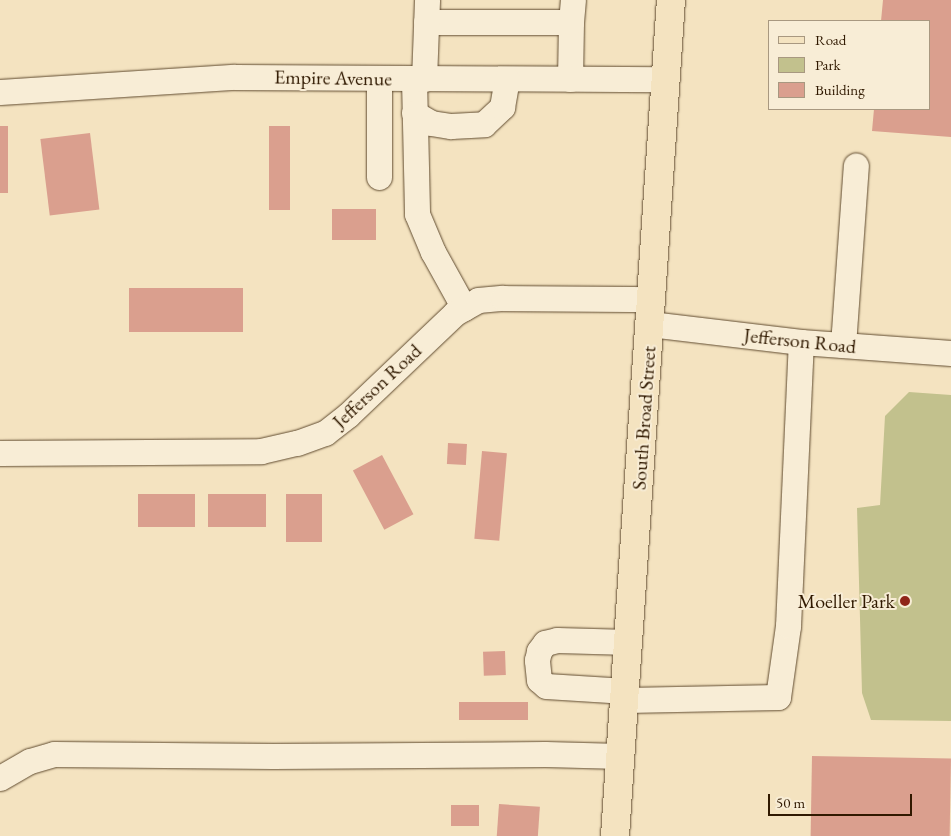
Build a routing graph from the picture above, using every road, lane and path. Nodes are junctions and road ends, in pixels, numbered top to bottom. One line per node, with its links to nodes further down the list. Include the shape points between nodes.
1 (671, 0): 8 (main road, South Broad Street)
2 (426, 11): 3 (street); 5 (street)
3 (572, 11): 7 (street)
4 (379, 78): 5 (street, Empire Avenue); 9 (street, Empire Avenue, via 236,77); 12 (street)
5 (419, 79): 6 (street, Empire Avenue); 10 (street)
6 (506, 79): 7 (street, Empire Avenue); 10 (street, via 502,107 484,124 451,126 431,123)
7 (570, 79): 8 (street, Empire Avenue)
8 (666, 79): 14 (main road, South Broad Street)
9 (0, 92)
10 (414, 113): 13 (street, via 417,214 433,252)
11 (856, 165): 16 (street)
12 (379, 177)
13 (464, 308): 14 (street, Jefferson Road, via 478,300 503,298); 18 (street, Jefferson Road, via 348,415 325,433 297,444 261,451)
14 (651, 312): 15 (street, Jefferson Road); 19 (main road, South Broad Street)
15 (801, 342): 16 (street, Jefferson Road); 20 (street, via 788,626 778,697)
16 (843, 345): 17 (street, Jefferson Road)
17 (951, 353)
18 (0, 453)
19 (629, 642): 20 (main road, South Broad Street); 20 (street, via 557,640 545,643 537,660 539,680 546,686)
20 (626, 696): 21 (main road, South Broad Street)
21 (621, 756): 22 (street, via 54,754 30,761); 23 (main road, South Broad Street)
22 (0, 778)
23 (616, 836)

